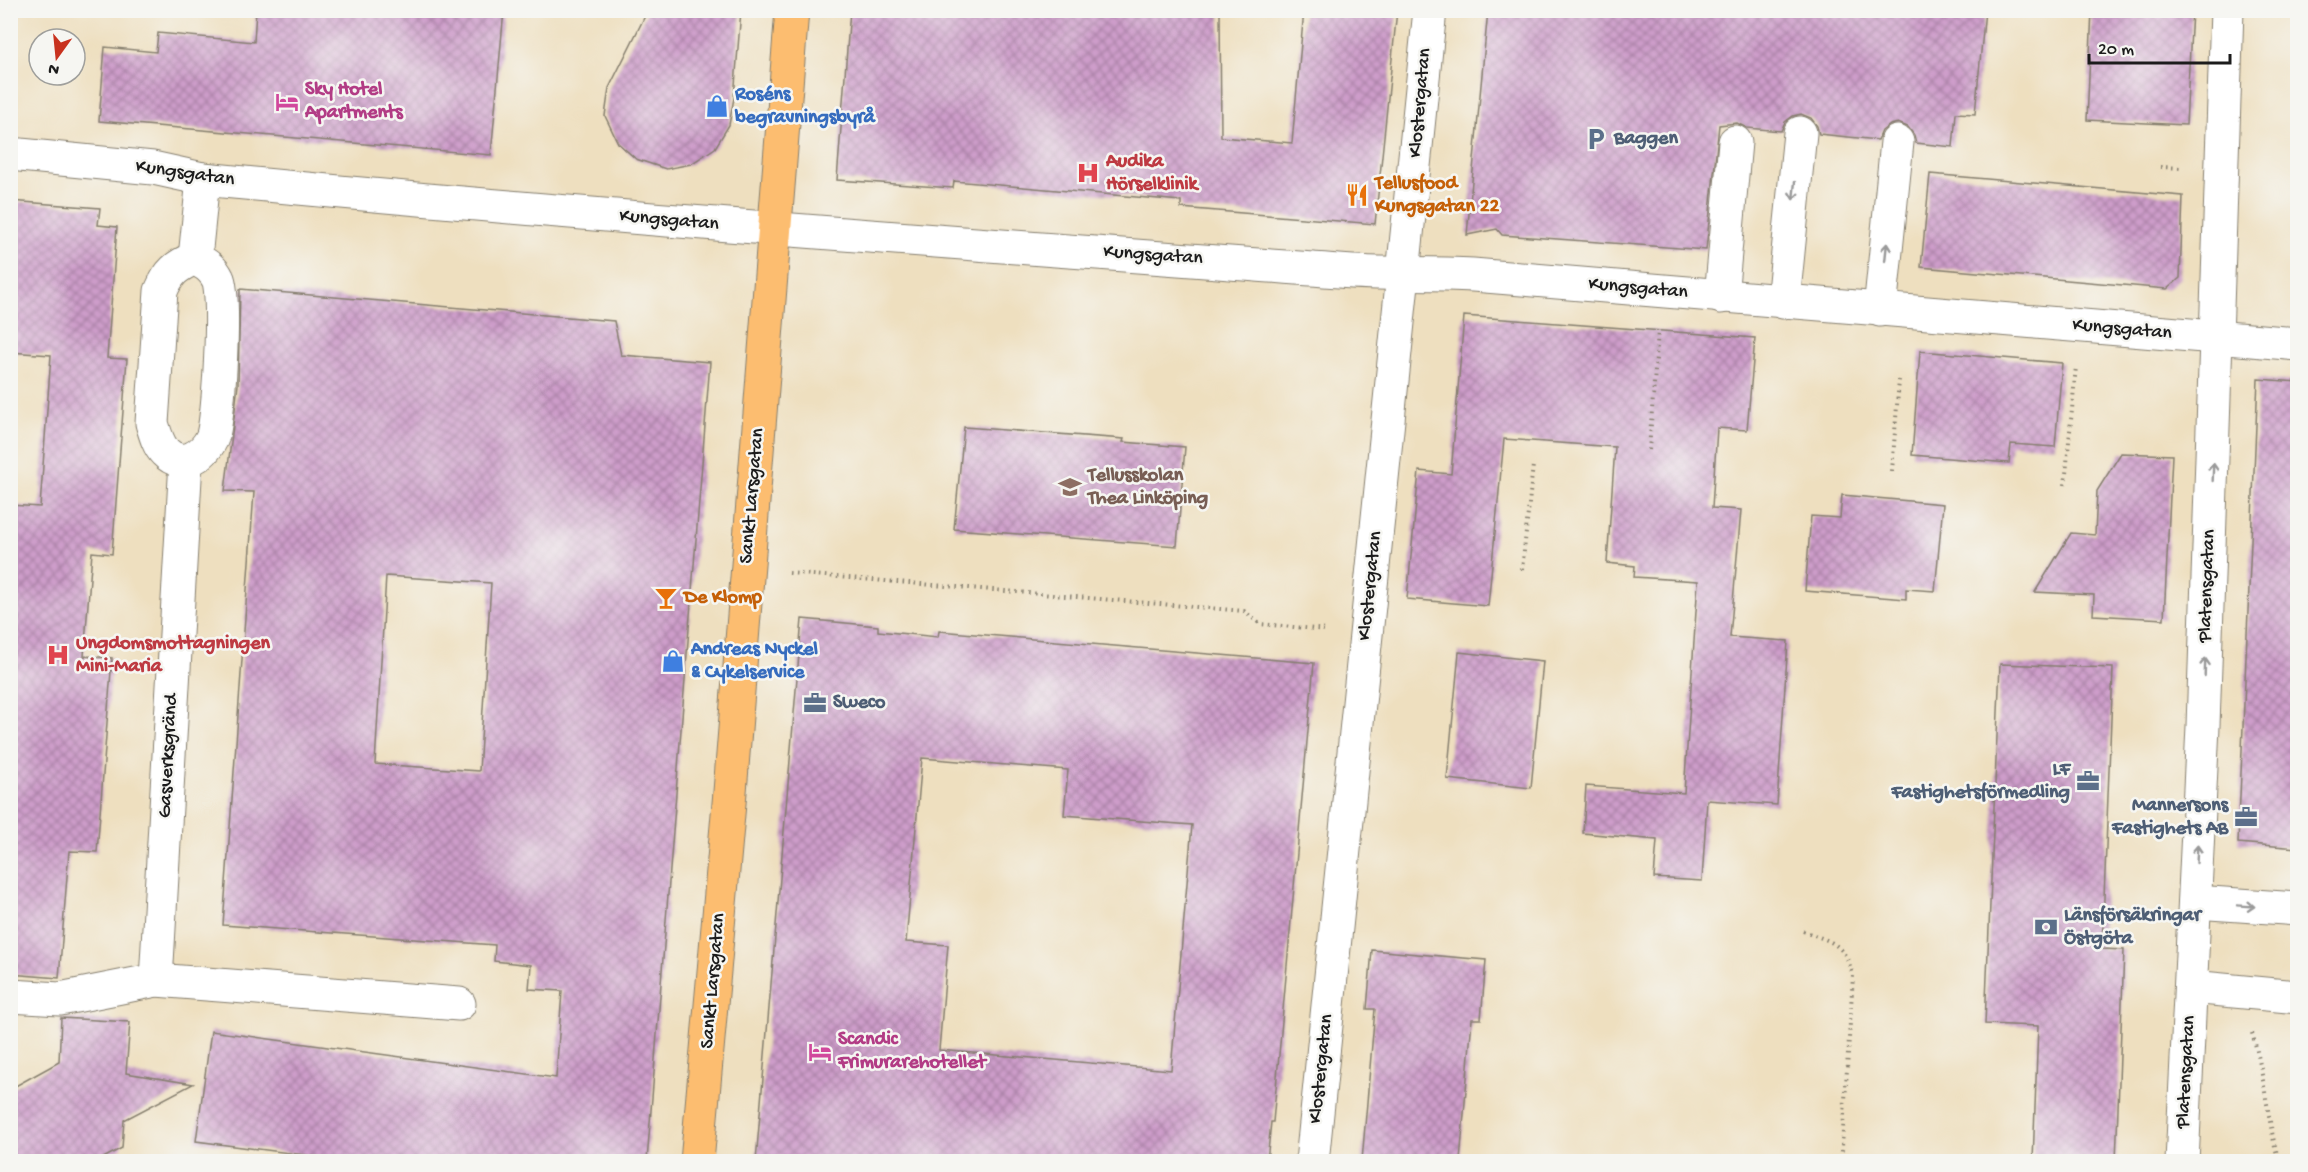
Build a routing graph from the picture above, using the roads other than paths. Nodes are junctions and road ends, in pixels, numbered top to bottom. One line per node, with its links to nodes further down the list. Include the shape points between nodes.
1 (792, 10): 9 (main road, Sankt Larsgatan)
2 (1430, 10): 11 (street, Klostergatan)
3 (2227, 10): 15 (street, Platensgatan)
4 (1800, 133): 13 (street, one-way to 13)
5 (1735, 142): 12 (street)
6 (1897, 142): 14 (street, one-way to 6)
7 (10, 154): 8 (street, Kungsgatan, via 153,168)
8 (203, 179): 9 (street, Kungsgatan); 10 (street)
9 (775, 230): 11 (street, Kungsgatan); 25 (main road, Sankt Larsgatan)
10 (195, 258): 17 (street, via 211,268 222,291 216,423 206,447 197,457); 17 (street, via 177,266 161,291 152,423 165,453)
11 (1404, 274): 12 (street, Kungsgatan, via 1453,274); 26 (street, Klostergatan)
12 (1721, 297): 13 (street, Kungsgatan)
13 (1783, 302): 14 (street, Kungsgatan)
14 (1880, 310): 15 (street, Kungsgatan)
15 (2218, 338): 16 (street, Kungsgatan); 18 (street, Platensgatan, one-way to 15)
16 (2298, 344)
17 (186, 461): 20 (street, Gasverksgränd)
18 (2195, 902): 19 (street, one-way to 19); 21 (street, Platensgatan)
19 (2298, 909)
20 (156, 980): 22 (street, via 60,999); 24 (street)
21 (2191, 987): 23 (street); 27 (street, Platensgatan)
22 (10, 996)
23 (2298, 997)
24 (459, 1004)
25 (697, 1161)
26 (1312, 1161)
27 (2182, 1161)

